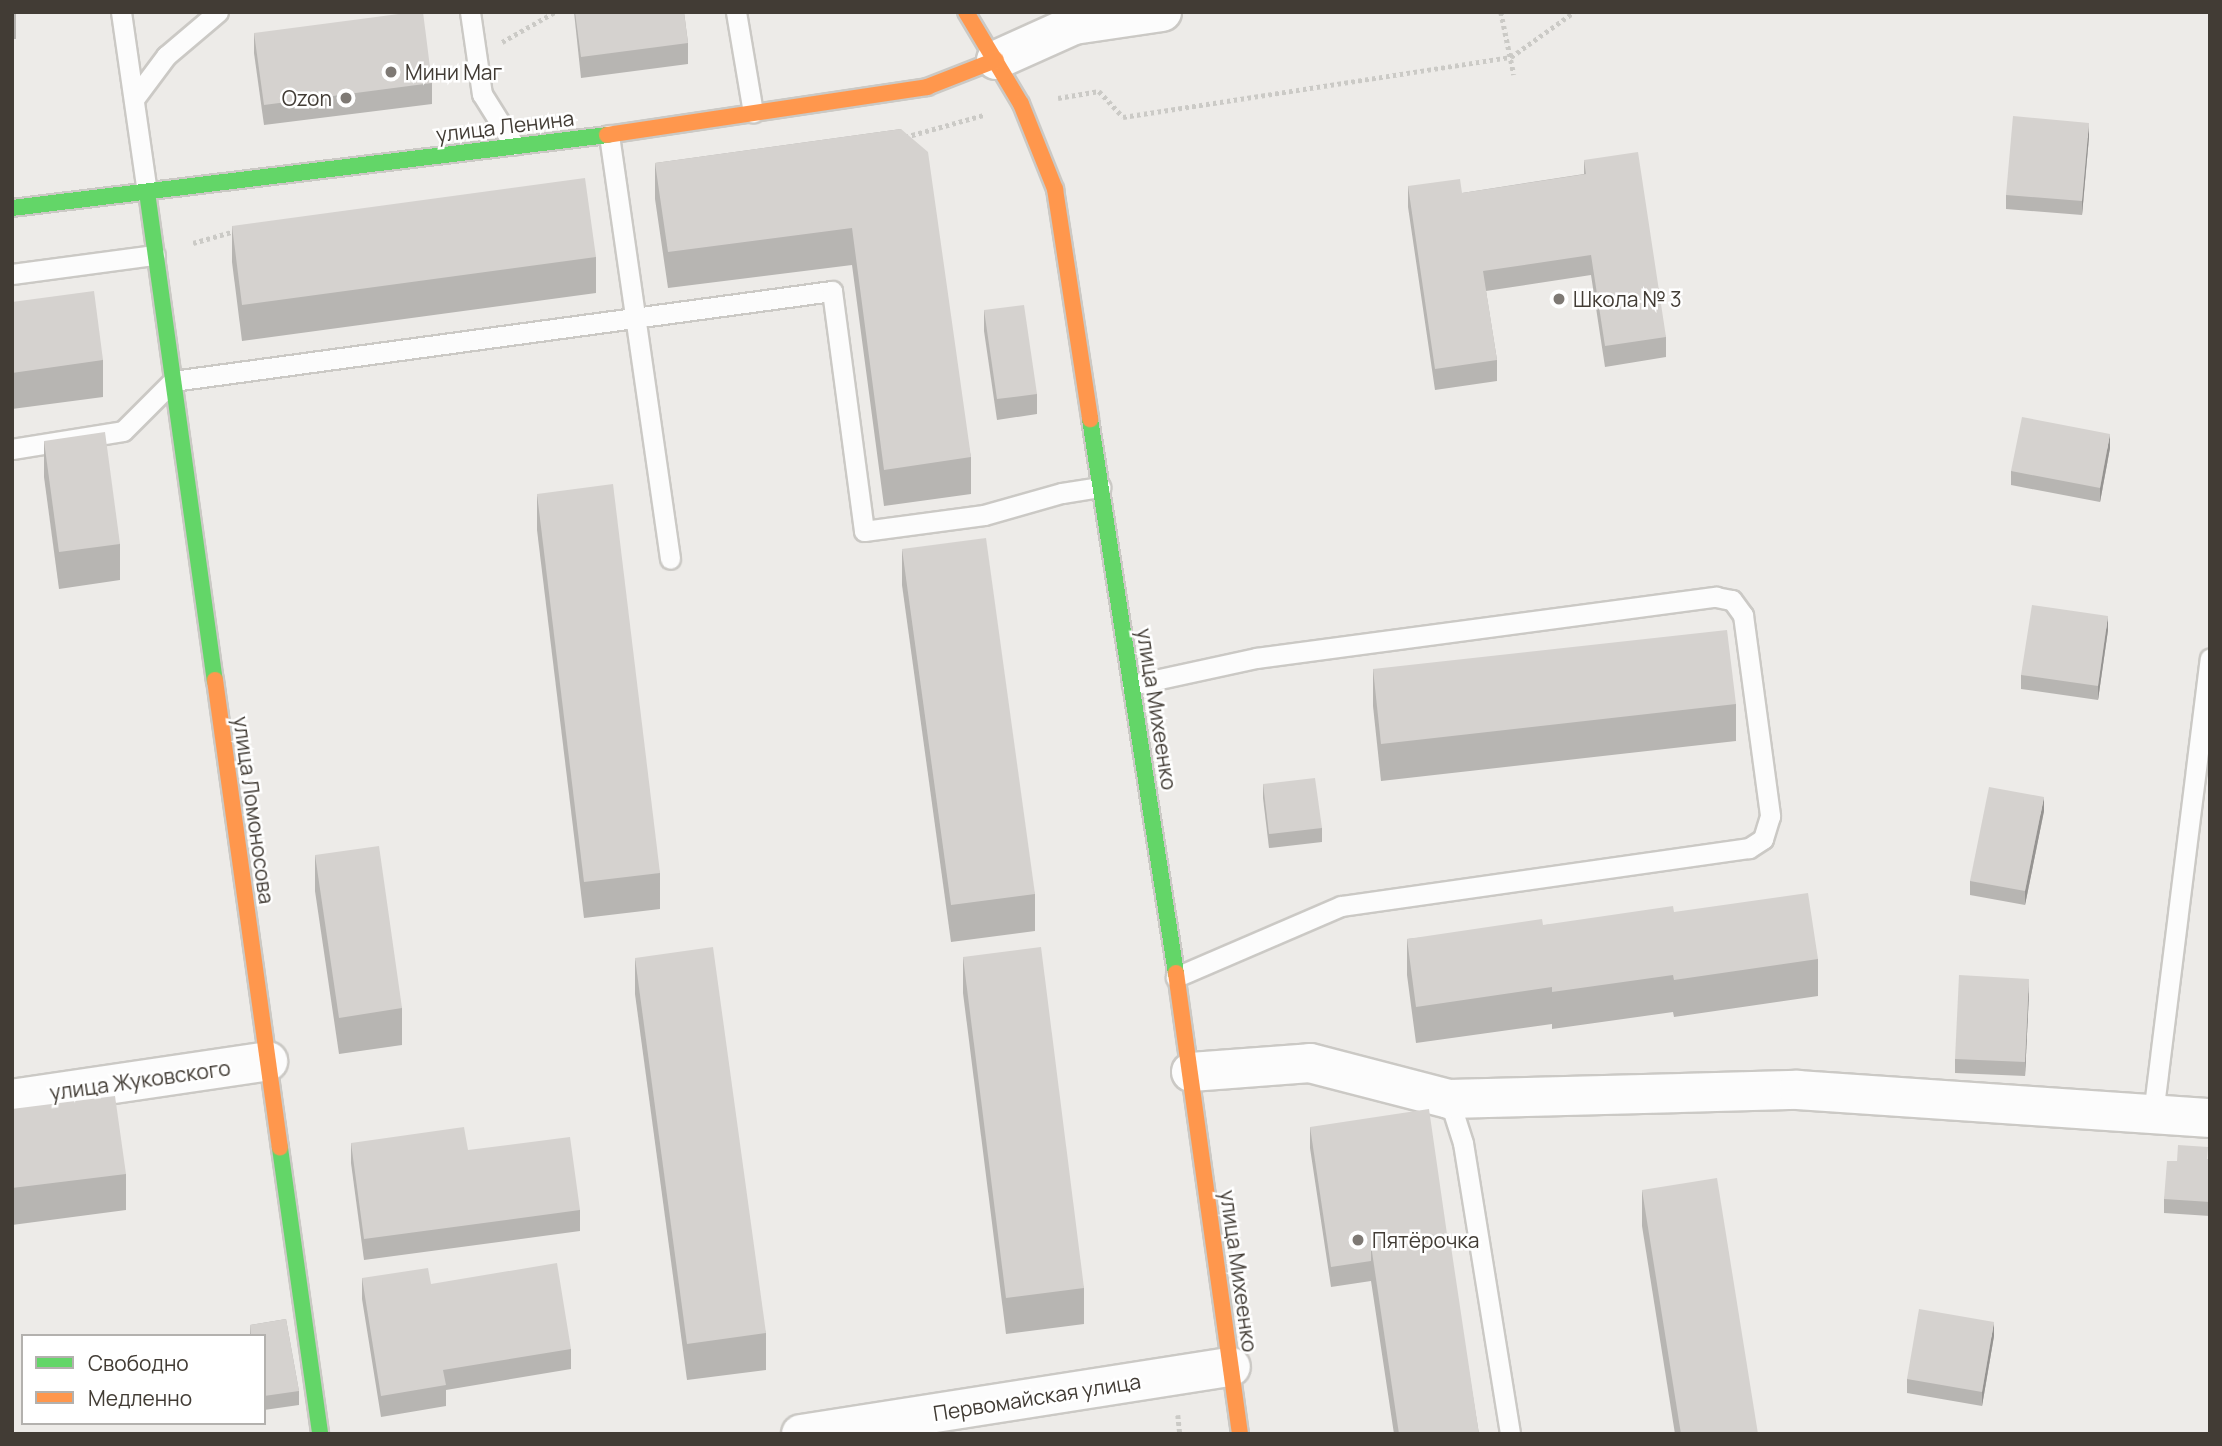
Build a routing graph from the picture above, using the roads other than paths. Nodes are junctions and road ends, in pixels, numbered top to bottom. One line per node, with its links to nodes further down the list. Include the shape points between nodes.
1 (121, 12): 8 (lane)
2 (218, 12): 8 (lane, via 166,56)
3 (470, 12): 11 (lane, via 482,94)
4 (736, 12): 9 (lane)
5 (966, 12): 7 (street, улица Михеенко)
6 (1162, 12): 7 (street, via 1074,25)
7 (996, 60): 9 (street, улица Ленина, via 927,87); 19 (street, улица Михеенко, via 1021,104 1055,189)
8 (134, 99): 12 (lane)
9 (753, 113): 10 (street, улица Ленина)
10 (609, 135): 11 (street, улица Ленина); 16 (lane)
11 (514, 145): 12 (street, улица Ленина)
12 (147, 192): 13 (street, улица Ленина); 14 (street, улица Ломоносова)
13 (12, 208)
14 (155, 255): 15 (lane); 17 (street, улица Ломоносова)
15 (12, 274)
16 (635, 316): 17 (lane); 19 (lane, via 832,291 864,531 984,515); 20 (lane)
17 (173, 381): 18 (lane, via 123,431); 24 (street, улица Ломоносова)
18 (12, 449)
19 (1101, 487): 22 (street, улица Михеенко)
20 (670, 559)
21 (2210, 659): 28 (lane)
22 (1132, 685): 23 (street, улица Михеенко); 23 (lane, via 1256,659 1716,597 1732,600 1743,615 1770,816 1763,839 1749,848 1341,906)
23 (1176, 976): 25 (street, улица Михеенко)
24 (268, 1061): 26 (street, улица Жуковского); 31 (street, улица Ломоносова)
25 (1191, 1072): 27 (street, via 1310,1063); 30 (street, улица Михеенко)
26 (12, 1099)
27 (1449, 1099): 28 (street, via 1798,1090); 34 (lane, via 1463,1143)
28 (2153, 1114): 29 (street)
29 (2210, 1118)
30 (1231, 1367): 32 (street, Первомайская улица); 33 (street, улица Михеенко)
31 (320, 1434)
32 (801, 1434)
33 (1240, 1434)
34 (1510, 1434)

